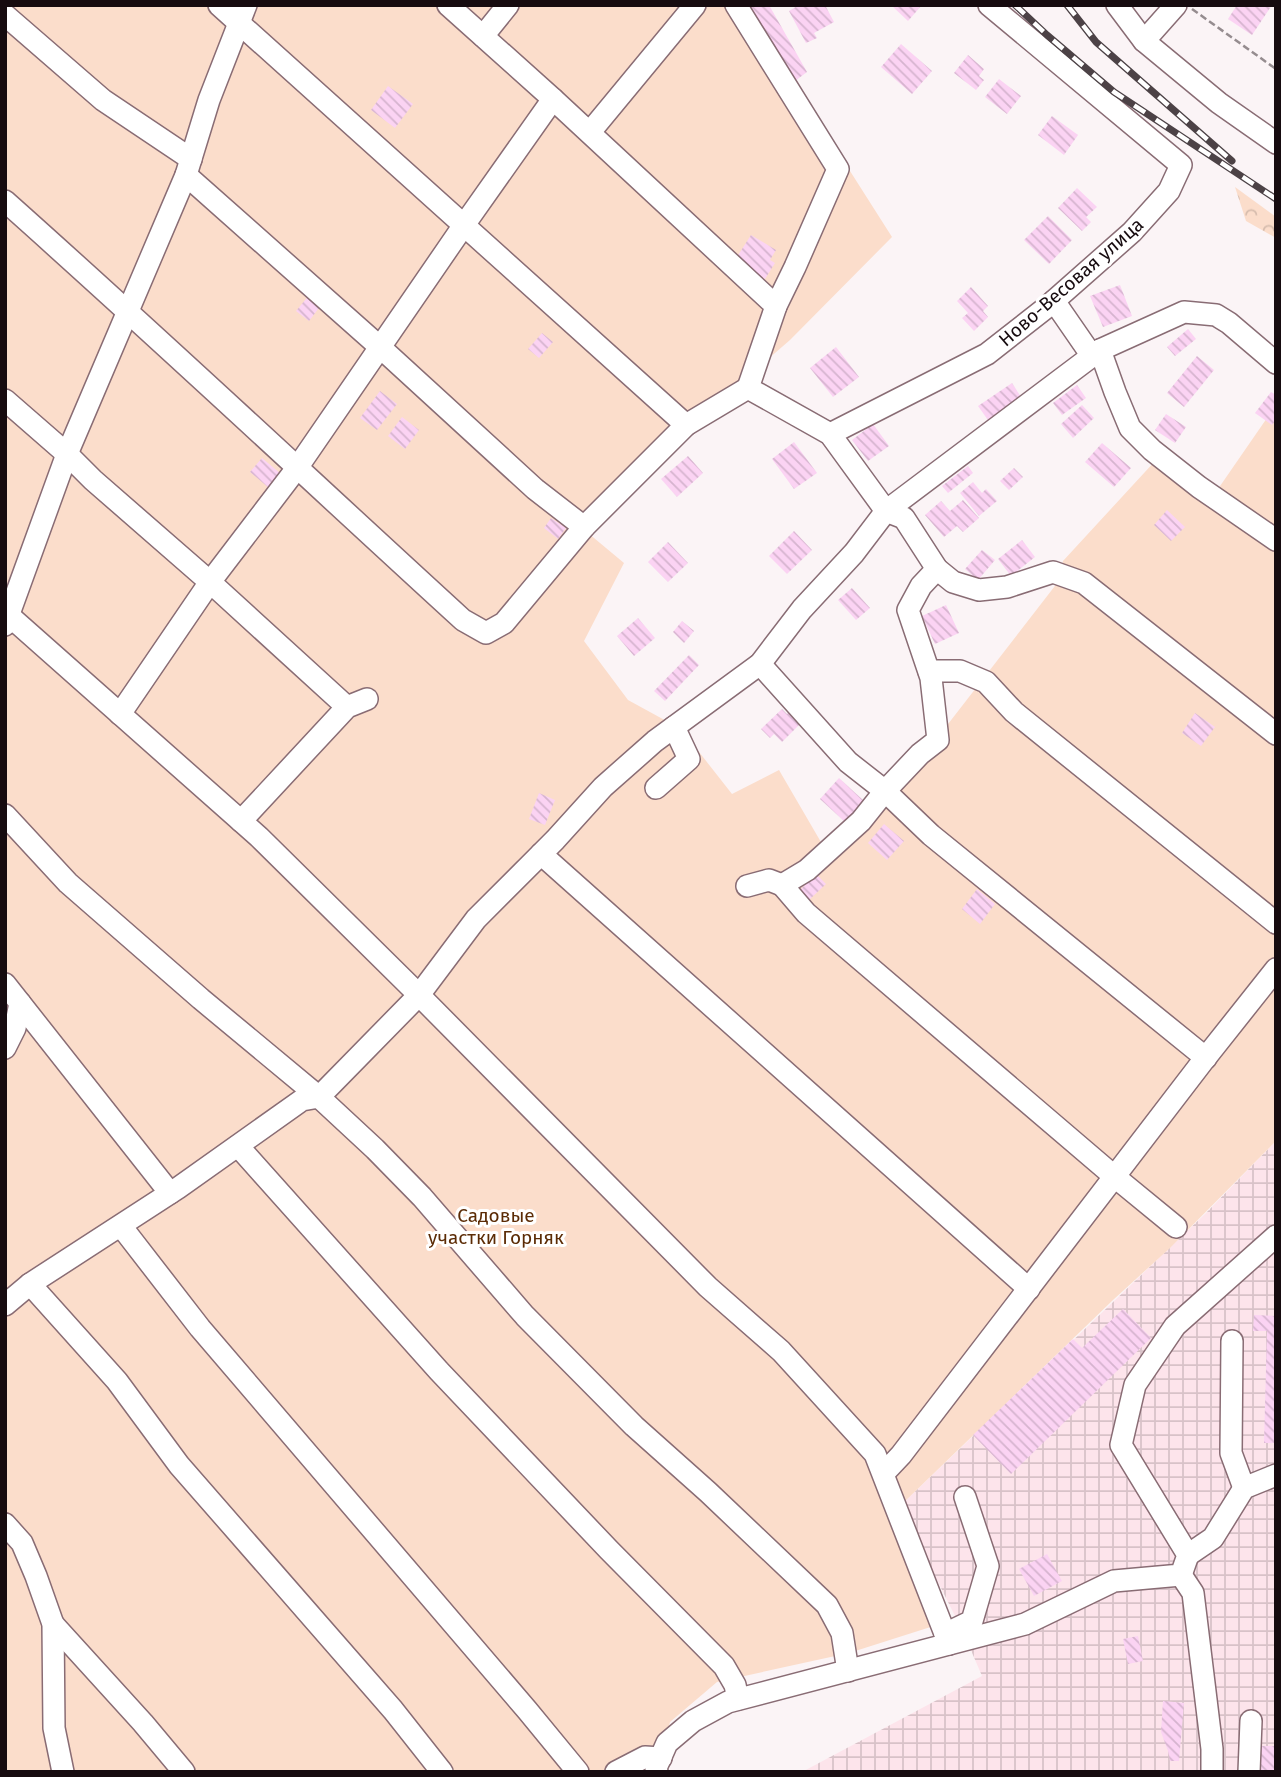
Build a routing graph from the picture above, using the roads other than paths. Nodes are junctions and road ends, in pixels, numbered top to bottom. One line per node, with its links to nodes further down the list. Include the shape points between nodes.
1 (219, 5): 9 (street)
2 (448, 5): 11 (street)
3 (508, 5): 11 (street)
4 (695, 5): 14 (street)
5 (736, 5): 20 (street, via 838,169)
6 (989, 5): 19 (street, Ново-Весовая улица, via 1181,165 1169,191 1132,232)
7 (1117, 5): 12 (street)
8 (1176, 5): 12 (street)
9 (242, 14): 16 (street); 18 (street)
10 (5, 15): 16 (street)
11 (483, 36): 13 (street)
12 (1144, 41): 15 (street, via 1219,103)
13 (553, 99): 14 (street); 18 (street)
14 (590, 132): 20 (street)
15 (1276, 142)
16 (189, 167): 21 (street); 22 (street)
17 (5, 201): 21 (street)
18 (464, 225): 22 (street); 27 (street)
19 (1054, 301): 23 (street); 28 (street, Ново-Весовая улица, via 987,354)
20 (776, 306): 25 (street)
21 (128, 311): 29 (street); 30 (street)
22 (381, 348): 30 (street); 32 (street)
23 (1096, 353): 24 (street, via 1184,312 1216,315); 31 (street); 33 (street, via 1130,428 1152,450)
24 (1276, 363)
25 (748, 388): 27 (street); 28 (street)
26 (5, 400): 29 (street)
27 (686, 425): 32 (street)
28 (831, 433): 31 (street)
29 (67, 454): 35 (street); 36 (street)
30 (297, 468): 32 (street, via 463,620 486,633 504,623); 35 (street)
31 (886, 512): 34 (street, via 904,518); 37 (street)
32 (584, 527)
33 (1276, 540)
34 (937, 569): 38 (street, via 908,610); 41 (street, via 953,582 979,590 1007,587 1053,572 1084,583)
35 (210, 582): 39 (street); 45 (street, via 357,704)
36 (6, 618): 39 (street)
37 (760, 664): 40 (street); 43 (street, via 848,762)
38 (929, 671): 43 (street, via 938,740); 49 (street, via 960,671 986,682 1014,712)
39 (120, 714): 45 (street)
40 (674, 727): 42 (street, via 689,759); 46 (street, via 603,787)
41 (1276, 734)
42 (656, 788)
43 (885, 791): 47 (street, via 861,821 807,870); 55 (street, via 942,844)
44 (5, 815): 56 (street, via 68,883)
45 (241, 821): 52 (street)
46 (541, 854): 52 (street, via 476,919); 64 (street)
47 (782, 885): 48 (street, via 769,880); 58 (street, via 806,913)
48 (747, 886)
49 (1276, 923)
50 (1276, 970): 55 (street)
51 (5, 984): 53 (street)
52 (419, 995): 56 (street); 67 (street, via 708,1287 781,1351 875,1454)
53 (20, 1003): 54 (street); 59 (street)
54 (5, 1048)
55 (1206, 1058): 58 (street)
56 (319, 1097): 57 (street, via 302,1100); 75 (street, via 375,1149 525,1316 634,1426 827,1605 842,1633)
57 (238, 1146): 59 (street); 76 (street, via 439,1371 724,1666)
58 (1115, 1177): 61 (street); 64 (street)
59 (170, 1193): 60 (street)
60 (121, 1226): 63 (street); 82 (street, via 200,1328)
61 (1176, 1227)
62 (1276, 1236): 72 (street, via 1175,1326 1135,1385 1121,1446)
63 (30, 1284): 65 (street); 81 (street, via 117,1381 179,1465)
64 (1028, 1289): 67 (street)
65 (5, 1304)
66 (1232, 1341): 69 (street, via 1231,1453)
67 (884, 1474): 74 (street)
68 (1276, 1475): 69 (street)
69 (1244, 1488): 72 (street, via 1213,1538)
70 (965, 1497): 74 (street, via 988,1566 972,1621)
71 (5, 1524): 73 (street, via 22,1543)
72 (1184, 1565): 74 (street, via 1114,1581 1025,1624); 84 (street, via 1193,1593)
73 (53, 1624): 79 (street, via 54,1728); 80 (street)
74 (947, 1639): 75 (street)
75 (848, 1671): 76 (street)
76 (738, 1699): 78 (street, via 693,1721 667,1743)
77 (1251, 1721): 85 (street)
78 (659, 1765): 83 (street, via 645,1757)
79 (63, 1772)
80 (184, 1772)
81 (442, 1772)
82 (578, 1772)
83 (616, 1772)
84 (1212, 1772)
85 (1249, 1772)

